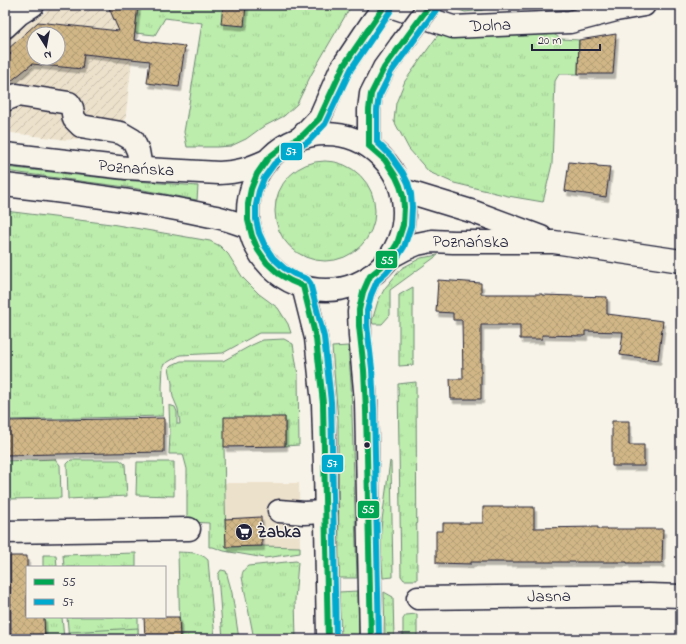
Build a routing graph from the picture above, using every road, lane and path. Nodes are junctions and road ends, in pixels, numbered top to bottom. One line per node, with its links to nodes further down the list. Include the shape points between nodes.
1 (33, 5): 5 (main road)
2 (386, 5): 4 (main road, Dolna, via 453,27 570,22); 7 (main road, via 341,70 320,117)
3 (430, 5): 8 (main road, bridge, via 384,68 371,94)
4 (644, 5)
5 (5, 27)
6 (5, 100): 11 (main road, via 17,95 68,103 74,119 81,126 121,133 133,140)
7 (301, 137): 8 (main road, via 329,133 356,139); 10 (main road, via 288,143)
8 (369, 146): 13 (main road, via 389,165)
9 (5, 154): 11 (main road, Poznańska)
10 (266, 161): 11 (main road, Poznańska, via 233,172); 14 (main road, via 252,185)
11 (141, 168)
12 (5, 185): 14 (main road, Poznańska, via 153,205 213,216)
13 (402, 190): 15 (main road, Poznańska, via 474,212); 16 (main road, via 402,231)
14 (249, 226): 19 (main road, via 253,240 268,264 290,281)
15 (554, 242): 16 (main road, Poznańska, via 432,241 417,244); 17 (main road, Poznańska)
16 (390, 257): 18 (main road)
17 (681, 261)
18 (370, 276): 19 (main road, via 345,288 331,290); 27 (main road, via 359,312 366,401)
19 (303, 286): 21 (main road, via 316,338 322,396)
20 (279, 511): 21 (main road)
21 (326, 512): 26 (main road)
22 (189, 528): 23 (main road)
23 (5, 532)
24 (681, 596): 25 (main road, Jasna)
25 (418, 598)
26 (328, 639)
27 (371, 639)

